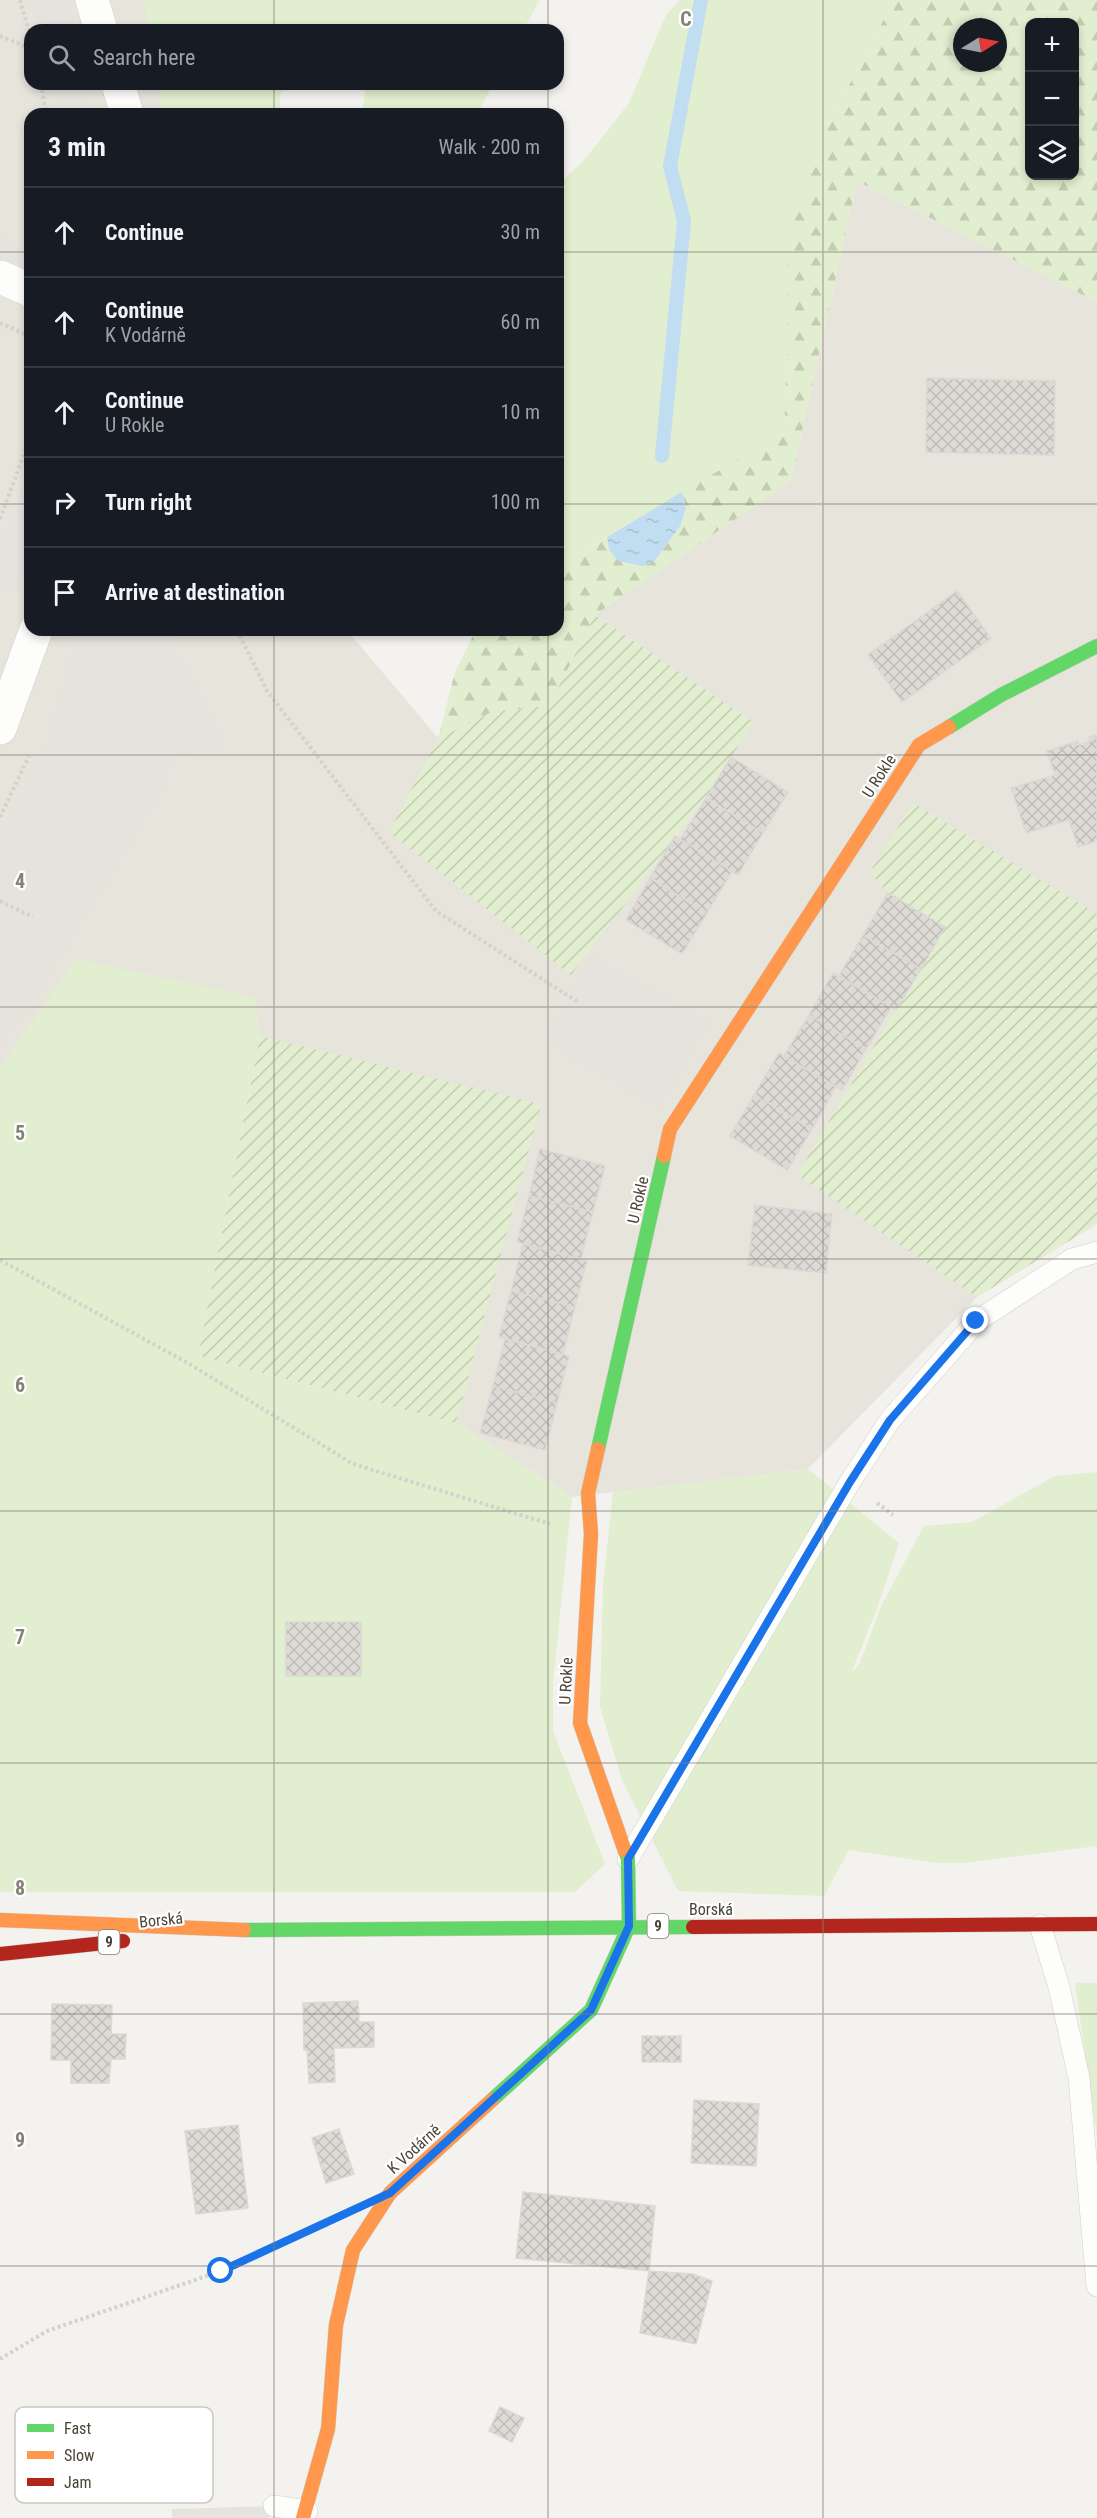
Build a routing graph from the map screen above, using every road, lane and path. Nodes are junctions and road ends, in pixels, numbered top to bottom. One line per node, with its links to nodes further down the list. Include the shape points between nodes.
1 (20, 0): 3 (path)
2 (92, 0): 4 (street)
3 (27, 24)
4 (99, 24)
5 (0, 36): 6 (path)
6 (24, 46)
7 (42, 90): 9 (path)
8 (120, 90): 10 (street)
9 (45, 108)
10 (125, 108)
11 (0, 277): 12 (street)
12 (24, 287)
13 (0, 323): 14 (path)
14 (24, 334)
15 (24, 453): 16 (path)
16 (2, 507): 17 (path)
17 (0, 519)
18 (34, 636): 21 (street)
19 (240, 636): 26 (path, via 267,692 436,911)
20 (1097, 646): 29 (street, U Rokle, via 1001,695 919,745 670,1129 588,1493)
21 (0, 728)
22 (31, 752): 23 (path)
23 (0, 817)
24 (0, 901): 25 (path)
25 (33, 917)
26 (578, 1002)
27 (1097, 1252): 30 (lane, via 1072,1259 976,1321 890,1420)
28 (0, 1260): 29 (path, via 186,1362 353,1464)
29 (591, 1534): 30 (street, U Rokle, via 580,1723)
30 (628, 1859): 34 (street, U Rokle)
31 (0, 1920): 35 (street, Borská / 9)
32 (1097, 1924): 33 (street, Borská / 9)
33 (1040, 1925): 34 (street, Borská / 9); 38 (lane, via 1059,1987 1079,2078)
34 (629, 1926): 35 (street, Borská / 9); 41 (street, K Vodárně, via 591,2010 390,2193 353,2250 336,2325 328,2429)
35 (218, 1930): 36 (street, Borská / 9)
36 (0, 1954)
37 (327, 2222): 39 (path, via 221,2271 47,2331)
38 (1097, 2286)
39 (0, 2359)
40 (274, 2506): 41 (lane)
41 (305, 2515)

